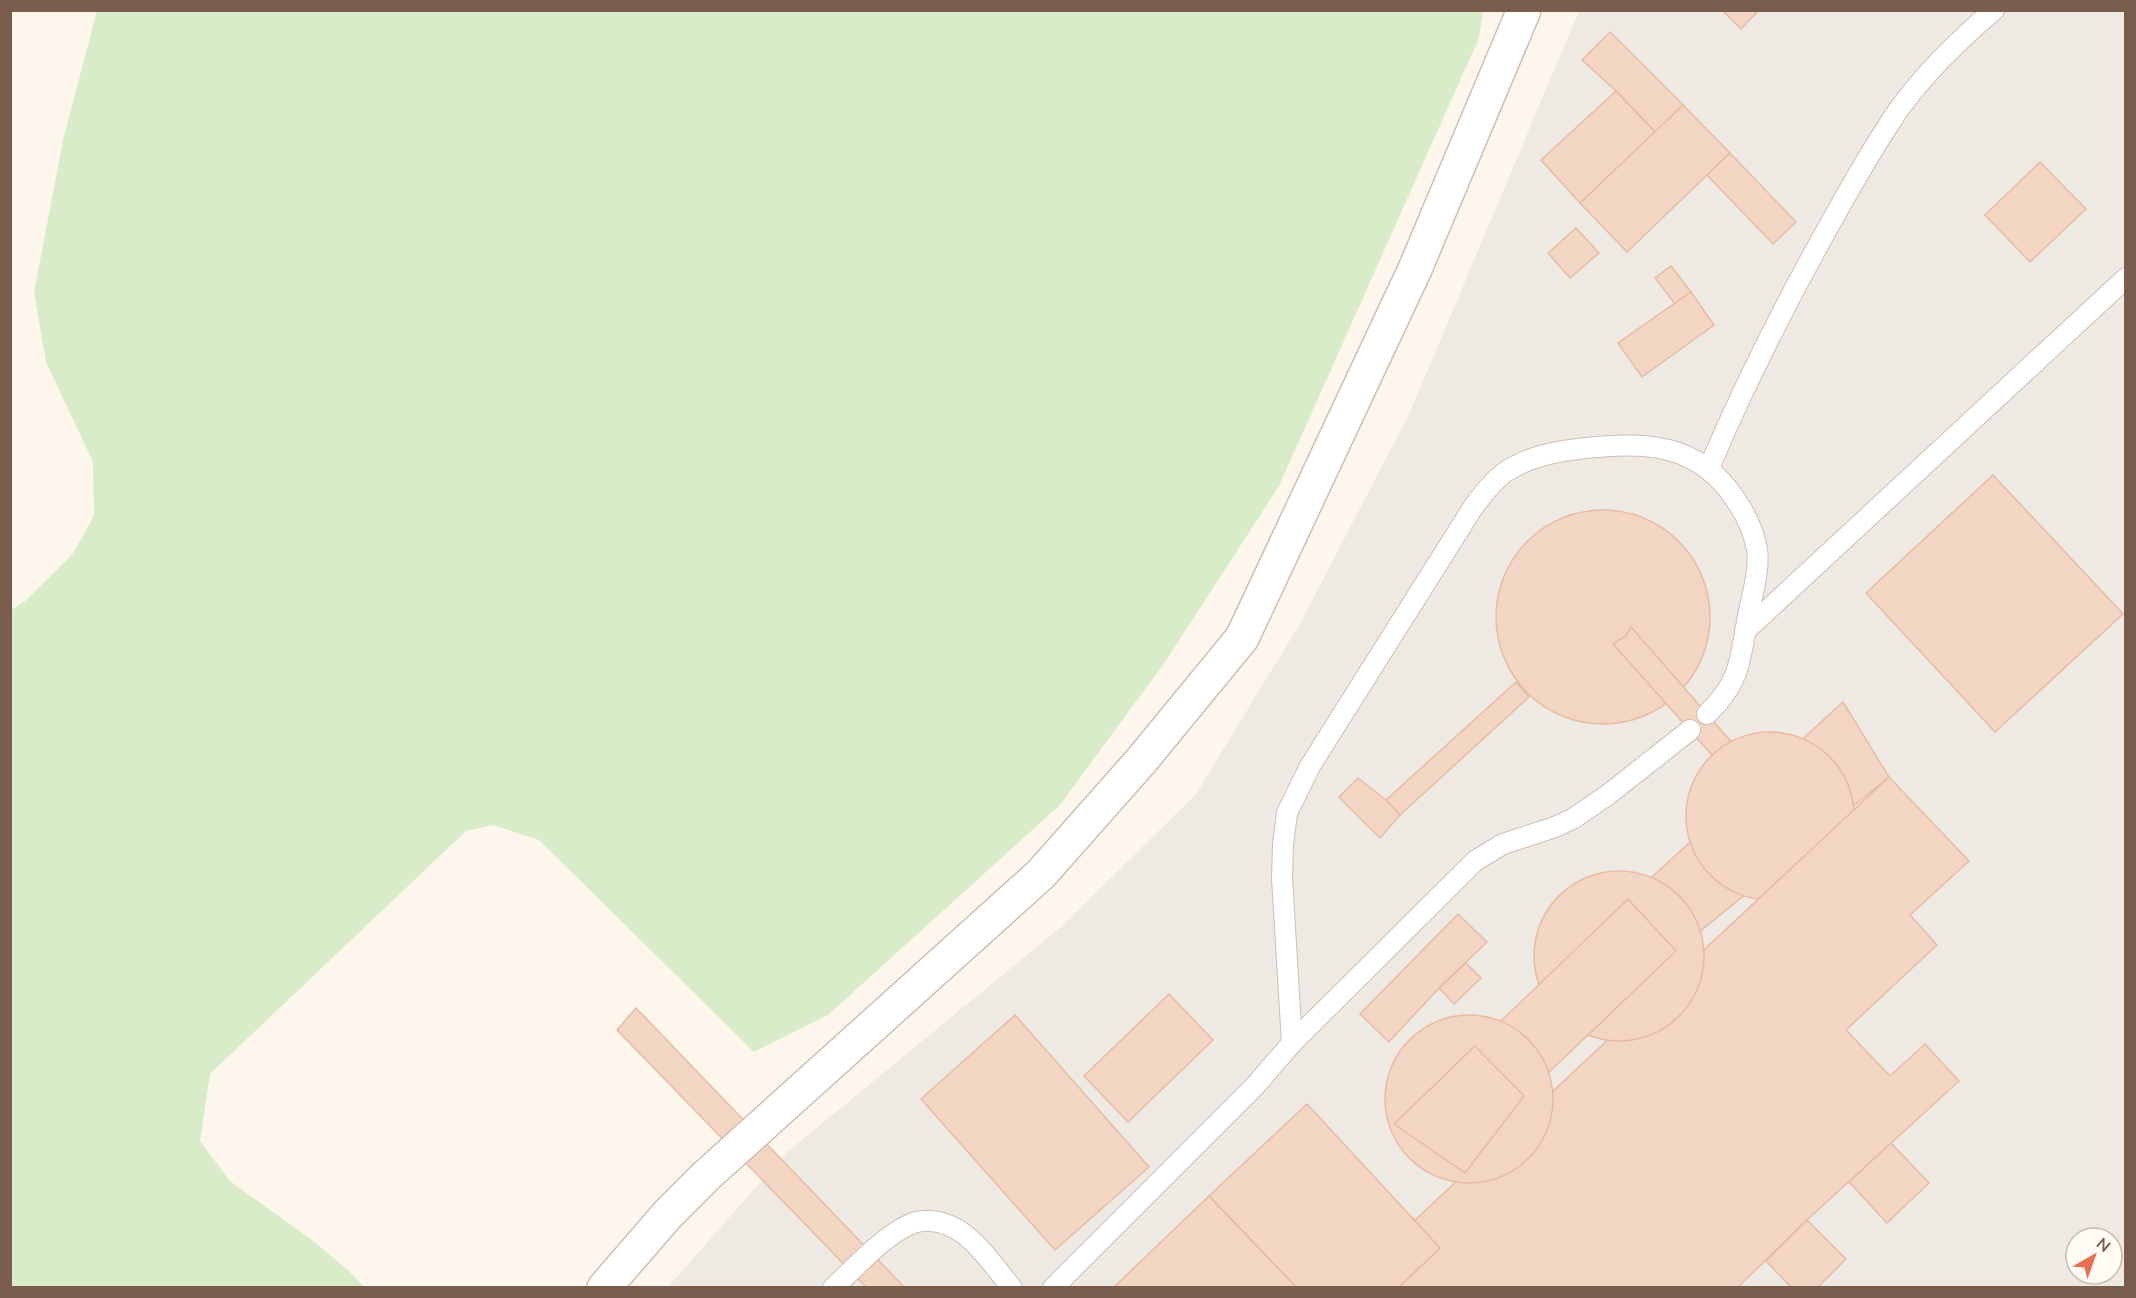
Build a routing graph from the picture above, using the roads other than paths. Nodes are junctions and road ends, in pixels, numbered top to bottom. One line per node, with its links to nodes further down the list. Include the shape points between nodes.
1 (1524, 10): 9 (street, via 1415,269 1242,638 1041,874 706,1176)
2 (1994, 10): 4 (lane, via 1918,85 1857,176 1758,358)
3 (2126, 278): 5 (lane)
4 (1709, 468): 5 (lane, via 1745,513 1757,551); 8 (lane, via 1675,452 1637,444 1565,450 1506,471 1474,506 1310,766 1287,813 1282,878)
5 (1745, 631): 6 (lane, via 1742,659 1730,689)
6 (1707, 714)
7 (1690, 730): 8 (lane, via 1574,818 1503,844 1475,861)
8 (1292, 1043): 12 (lane, via 1254,1087)
9 (604, 1287)
10 (833, 1287): 11 (lane, via 899,1231 926,1220 958,1230)
11 (1012, 1287)
12 (1053, 1287)

